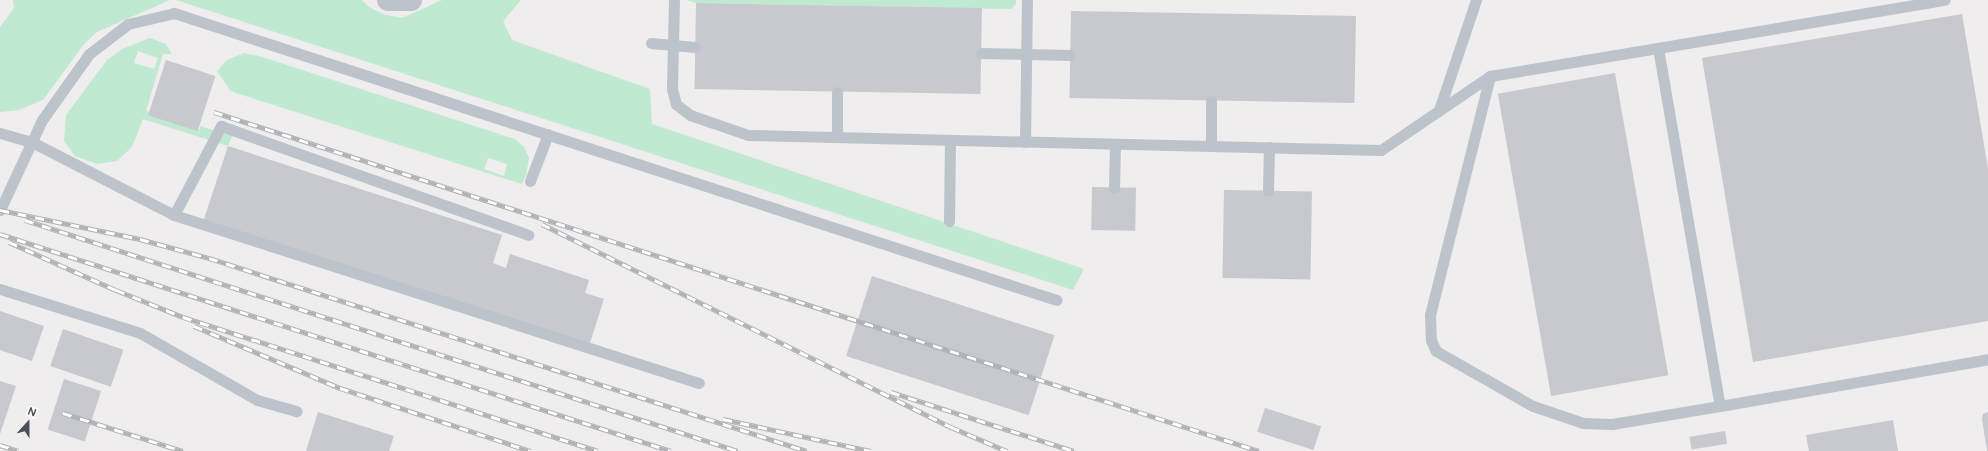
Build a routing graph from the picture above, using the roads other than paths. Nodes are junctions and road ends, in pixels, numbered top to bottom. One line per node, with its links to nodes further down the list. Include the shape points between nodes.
1 (388, 0): 2 (street)
2 (411, 0)
3 (674, 0): 8 (lane)
4 (1027, 0): 12 (lane)
5 (1476, 0): 17 (lane)
6 (1945, 0): 10 (lane)
7 (651, 43): 8 (lane)
8 (673, 45): 9 (lane); 20 (lane, via 673,97 676,104 690,115 748,135)
9 (696, 47)
10 (1658, 48): 14 (lane); 38 (lane)
11 (981, 53): 12 (lane)
12 (1026, 54): 13 (lane); 23 (lane)
13 (1070, 55)
14 (1490, 76): 17 (lane); 38 (lane, via 1430,314 1431,340 1436,351 1533,406 1583,422 1612,424)
15 (837, 92): 20 (lane)
16 (1212, 101): 25 (lane)
17 (1439, 110): 26 (lane, via 1381,150)
18 (0, 133): 22 (lane)
19 (548, 134): 22 (lane, via 174,13 128,24 89,54 42,120); 27 (lane); 35 (lane)
20 (837, 137): 21 (lane)
21 (950, 140): 23 (lane); 32 (lane)
22 (32, 142): 30 (lane); 31 (lane)
23 (1025, 142): 24 (lane)
24 (1115, 144): 25 (lane); 28 (lane)
25 (1211, 146): 26 (lane)
26 (1269, 147): 29 (lane)
27 (530, 181)
28 (1114, 188)
29 (1268, 191)
30 (0, 210)
31 (174, 215): 33 (lane, via 221,126); 37 (lane)
32 (949, 221)
33 (528, 235)
34 (0, 289): 39 (lane, via 140,333 256,400)
35 (1056, 300)
36 (1988, 359): 38 (lane)
37 (699, 383)
38 (1720, 406)
39 (296, 411)

